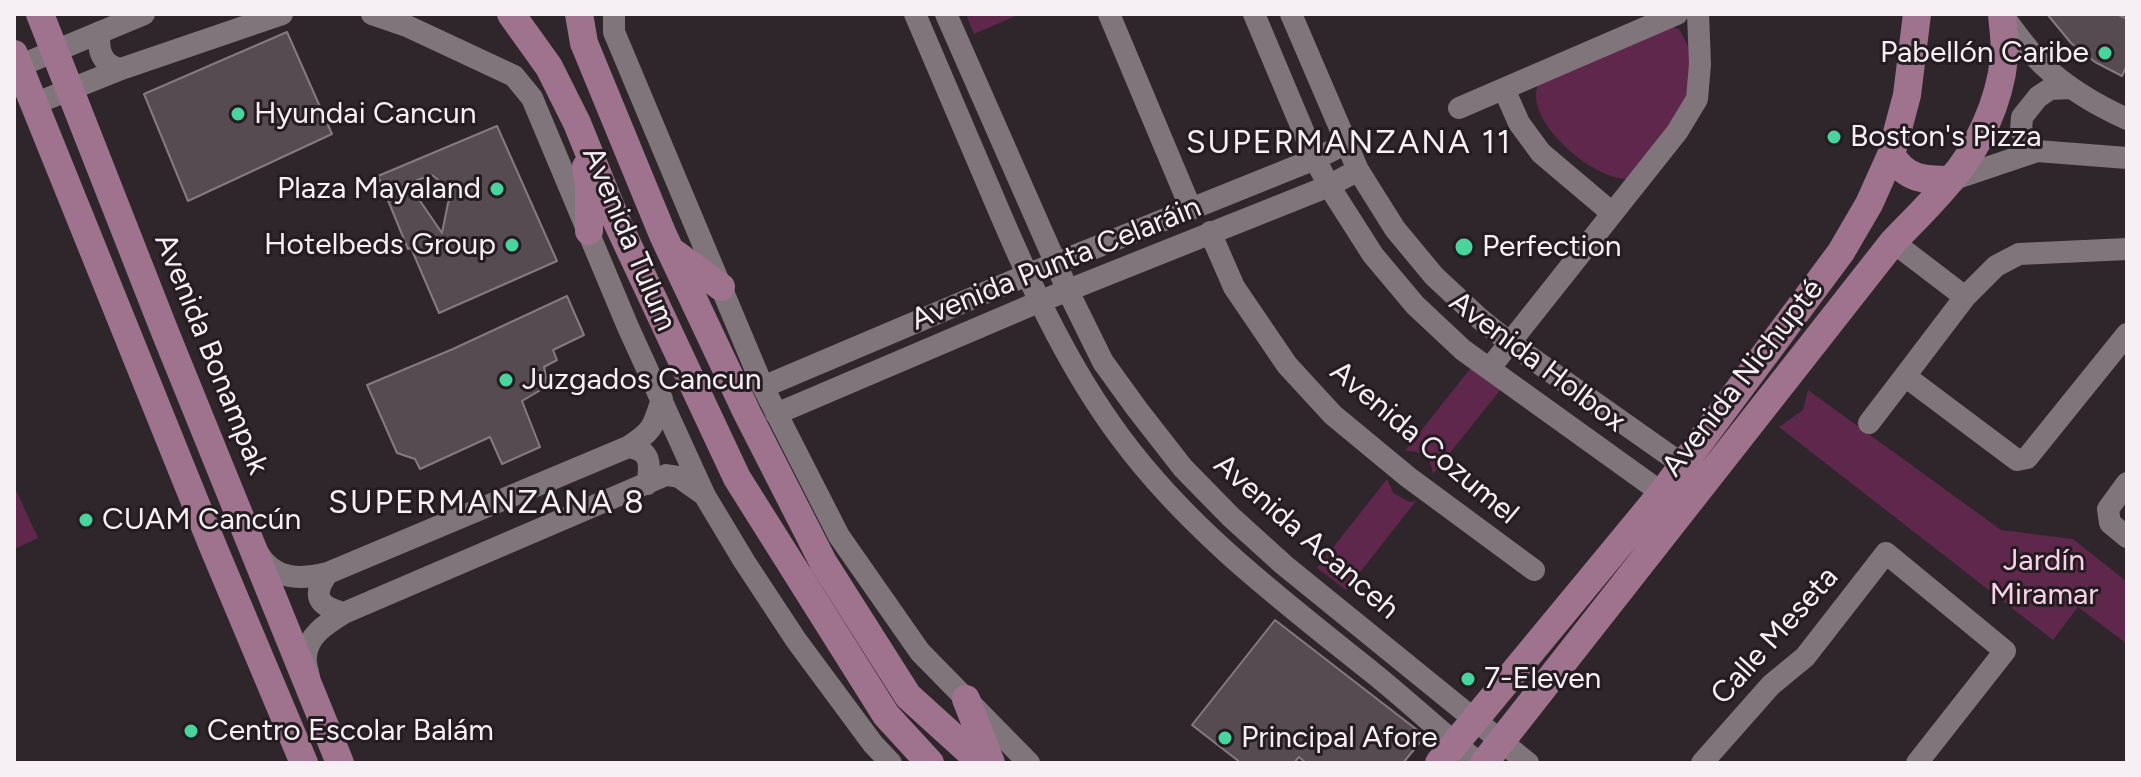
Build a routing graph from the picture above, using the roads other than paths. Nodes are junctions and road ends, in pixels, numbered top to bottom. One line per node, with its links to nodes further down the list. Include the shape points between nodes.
1 (40, 14): 18 (main road, Avenida Bonampak)
2 (144, 14): 17 (street)
3 (282, 14): 20 (street)
4 (372, 14): 39 (street, Avenida Tulum, via 514,76 532,98)
5 (511, 14): 27 (main road, Avenida Tulum, via 549,67)
6 (579, 14): 42 (main road, Avenida Tulum, via 584,43)
7 (614, 14): 46 (street, via 614,32)
8 (915, 14): 45 (street, Avenida Acanceh)
9 (946, 14): 44 (street, Avenida Acanceh)
10 (1109, 14): 36 (street)
11 (1254, 14): 32 (street, Avenida Holbox)
12 (1291, 14): 28 (street, Avenida Holbox)
13 (1677, 14): 22 (street)
14 (1698, 14): 37 (street, via 1697,99)
15 (1917, 14): 30 (main road, Avenida Nichupté, via 1907,95)
16 (2002, 14): 21 (street, via 2041,63); 34 (main road, Avenida Nichupté, via 2005,55 2000,83 1975,144)
17 (100, 32): 18 (street); 20 (street, via 101,56)
18 (55, 52): 19 (street); 23 (main road, Avenida Bonampak)
19 (16, 60): 24 (main road)
20 (121, 69): 23 (street)
21 (2071, 88): 26 (street); 29 (street, via 2050,89 2022,117 2021,131)
22 (1504, 89): 25 (street); 37 (street, via 1519,123 1541,153)
23 (70, 90): 24 (street); 65 (main road, Avenida Bonampak)
24 (34, 104): 75 (main road)
25 (1459, 108)
26 (2127, 119)
27 (577, 123): 39 (main road, via 589,185); 78 (main road, Avenida Tulum, via 636,265 737,478 886,715)
28 (1345, 144): 32 (street, Avenida Punta Celaráin); 33 (street, Avenida Holbox)
29 (2037, 151): 31 (street); 34 (street)
30 (1891, 155): 34 (main road, via 1913,177); 38 (main road, Avenida Nichupté)
31 (2127, 158)
32 (1315, 159): 35 (street, Avenida Holbox); 36 (street, Avenida Punta Celaráin)
33 (1358, 170): 35 (street, Avenida Punta Celaráin); 51 (street, Avenida Holbox, via 1395,229 1434,276)
34 (1951, 180): 41 (main road, Avenida Nichupté)
35 (1329, 186): 40 (street, Avenida Punta Celaráin); 53 (street, Avenida Holbox, via 1373,255 1415,305)
36 (1191, 209): 44 (street, Avenida Punta Celaráin)
37 (1612, 213): 51 (street)
38 (1862, 218): 41 (main road, via 1880,223); 60 (main road, Avenida Nichupté)
39 (589, 231): 56 (street, Avenida Tulum)
40 (1210, 232): 47 (street, Avenida Punta Celaráin); 67 (street, Avenida Cozumel, via 1234,287 1287,365 1333,415)
41 (1893, 242): 48 (street); 73 (main road, Avenida Nichupté)
42 (668, 248): 46 (main road); 79 (main road, Avenida Tulum, via 823,562 908,696)
43 (2127, 249): 48 (street, via 2019,254 1996,266)
44 (1057, 264): 45 (street, Avenida Punta Celaráin); 47 (street, Avenida Acanceh)
45 (1027, 275): 49 (street, Avenida Acanceh); 55 (street, Avenida Punta Celaráin)
46 (721, 287): 55 (street)
47 (1068, 291): 49 (street, Avenida Punta Celaráin); 72 (street, Avenida Acanceh, via 1103,362 1183,468 1284,565)
48 (1965, 297): 54 (street)
49 (1041, 301): 57 (street, Avenida Punta Celaráin); 74 (street, Avenida Acanceh, via 1074,367 1121,438 1165,491 1271,593 1376,675)
50 (2127, 334): 52 (street)
51 (1510, 343): 53 (street); 60 (street, Avenida Holbox)
52 (2120, 358): 54 (street, via 2027,458 2017,460)
53 (1489, 369): 63 (street, Avenida Holbox)
54 (1905, 376): 58 (street)
55 (763, 387): 57 (street)
56 (662, 399): 59 (street, via 647,434); 64 (street, Avenida Tulum)
57 (776, 414): 71 (street, via 839,536 920,652)
58 (1869, 423)
59 (628, 447): 62 (street, via 648,457); 68 (street)
60 (1683, 465): 63 (main road, Avenida Nichupté)
61 (2127, 483): 66 (street, via 2108,509 2110,523)
62 (647, 484): 64 (street, via 666,475 679,477); 69 (street)
63 (1662, 493): 72 (main road, Avenida Nichupté)
64 (705, 496): 77 (street, Avenida Tulum, via 796,640)
65 (248, 536): 68 (street, via 265,564 283,574 304,579); 70 (main road, Avenida Bonampak)
66 (2127, 537)
67 (1534, 570)
68 (328, 573): 69 (street, via 319,585 320,599 327,609)
69 (344, 613): 70 (street, via 311,641 306,656)
70 (311, 690): 76 (main road, Avenida Bonampak)
71 (966, 699): 80 (main road); 81 (street)
72 (1474, 719): 73 (street, Avenida Acanceh); 74 (main road, Avenida Nichupté)
73 (1500, 740): 82 (main road, Avenida Nichupté); 83 (street, Avenida Acanceh)
74 (1446, 753): 82 (street, Avenida Acanceh)
75 (304, 763)
76 (340, 763)
77 (891, 763)
78 (930, 763)
79 (982, 763)
80 (991, 763)
81 (1029, 763)
82 (1481, 763)
83 (1528, 763)
84 (1702, 763): 85 (street, Calle Meseta, via 1771,685 1805,657 1886,553 2005,651)
85 (1917, 763)

